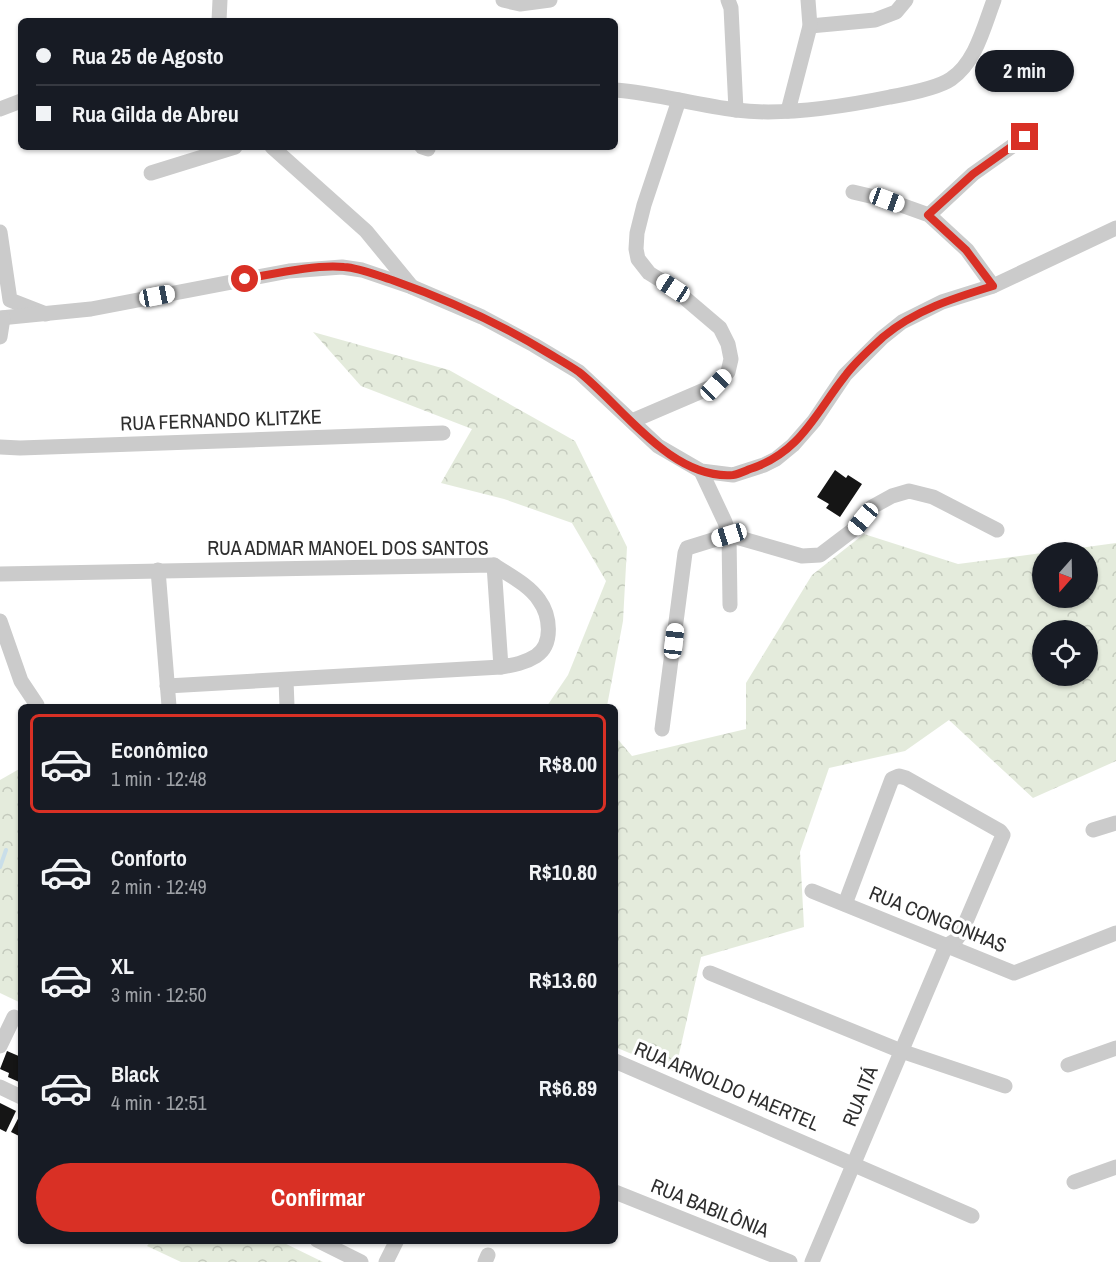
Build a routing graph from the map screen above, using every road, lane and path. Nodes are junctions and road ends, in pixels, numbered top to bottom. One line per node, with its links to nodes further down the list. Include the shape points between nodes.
1 (220, 0): 8 (street)
2 (502, 0): 3 (street, via 520,4)
3 (550, 0)
4 (728, 0): 14 (street)
5 (808, 0): 9 (street)
6 (906, 0): 9 (street, via 896,12 875,20)
7 (994, 0): 15 (street, via 970,60 951,80 874,100)
8 (219, 18)
9 (810, 26): 15 (street)
10 (618, 90): 11 (street)
11 (679, 99): 14 (street); 29 (street, via 644,205 636,249 638,259 650,273 720,328 731,359 728,372 716,385)
12 (18, 102): 13 (street)
13 (0, 109)
14 (736, 110): 15 (street)
15 (788, 111)
16 (1025, 137): 21 (street, via 973,174)
17 (225, 150): 19 (street)
18 (275, 150): 25 (street, via 366,231)
19 (151, 173)
20 (853, 192): 21 (street)
21 (928, 215): 24 (street, via 966,250)
22 (1116, 228): 24 (street)
23 (0, 232): 26 (street, via 10,300)
24 (993, 286): 32 (street, via 942,302 902,322 845,375 814,421 776,459 733,475)
25 (412, 287): 26 (street, via 342,267 289,271); 29 (street, via 482,317 579,372)
26 (46, 314): 27 (street)
27 (1, 318): 28 (street)
28 (0, 337)
29 (632, 421): 32 (street, via 658,446)
30 (443, 433): 31 (street, RUA FERNANDO KLITZKE)
31 (0, 447)
32 (701, 471): 34 (street)
33 (997, 530): 34 (street, via 933,497 909,491 872,507 853,530 820,555 802,556)
34 (729, 535): 38 (street); 46 (street, via 687,548 685,553)
35 (494, 565): 36 (street, RUA ADMAR MANOEL DOS SANTOS); 40 (street); 40 (street, RUA ADMAR MANOEL DOS SANTOS, via 539,599 549,624 547,640 539,654 522,664)
36 (158, 570): 37 (street, RUA ADMAR MANOEL DOS SANTOS); 42 (street)
37 (0, 574)
38 (730, 605)
39 (0, 621): 43 (street, via 21,681)
40 (501, 667): 41 (street, RUA ADMAR MANOEL DOS SANTOS)
41 (286, 680): 42 (street, RUA ADMAR MANOEL DOS SANTOS); 45 (street)
42 (167, 686): 44 (street)
43 (35, 704)
44 (169, 704)
45 (287, 704)
46 (662, 729)
47 (1116, 824): 48 (street)
48 (1093, 830)
49 (812, 891): 50 (street, RUA CONGONHAS)
50 (845, 904): 52 (street, RUA CONGONHAS); 52 (street, RUA ITÁ, via 892,779 906,778 1003,834 961,933)
51 (1116, 933): 52 (street, RUA CONGONHAS, via 1014,973)
52 (946, 946): 57 (street, RUA ITÁ)
53 (710, 973): 57 (street)
54 (14, 1017): 55 (street)
55 (0, 1046)
56 (1116, 1047): 59 (street)
57 (902, 1050): 60 (street); 63 (street, RUA ITÁ)
58 (618, 1061): 63 (street, RUA ARNOLDO HAERTEL)
59 (1068, 1065)
60 (1005, 1086)
61 (0, 1087): 62 (street)
62 (18, 1096)
63 (855, 1165): 67 (street, RUA ARNOLDO HAERTEL); 73 (street, RUA ITÁ)
64 (1116, 1167): 65 (street)
65 (1074, 1182)
66 (618, 1193): 72 (street, RUA BABILÔNIA)
67 (972, 1216)
68 (325, 1244): 70 (street)
69 (394, 1244): 71 (street)
70 (362, 1262)
71 (386, 1262)
72 (790, 1262)
73 (812, 1262)

